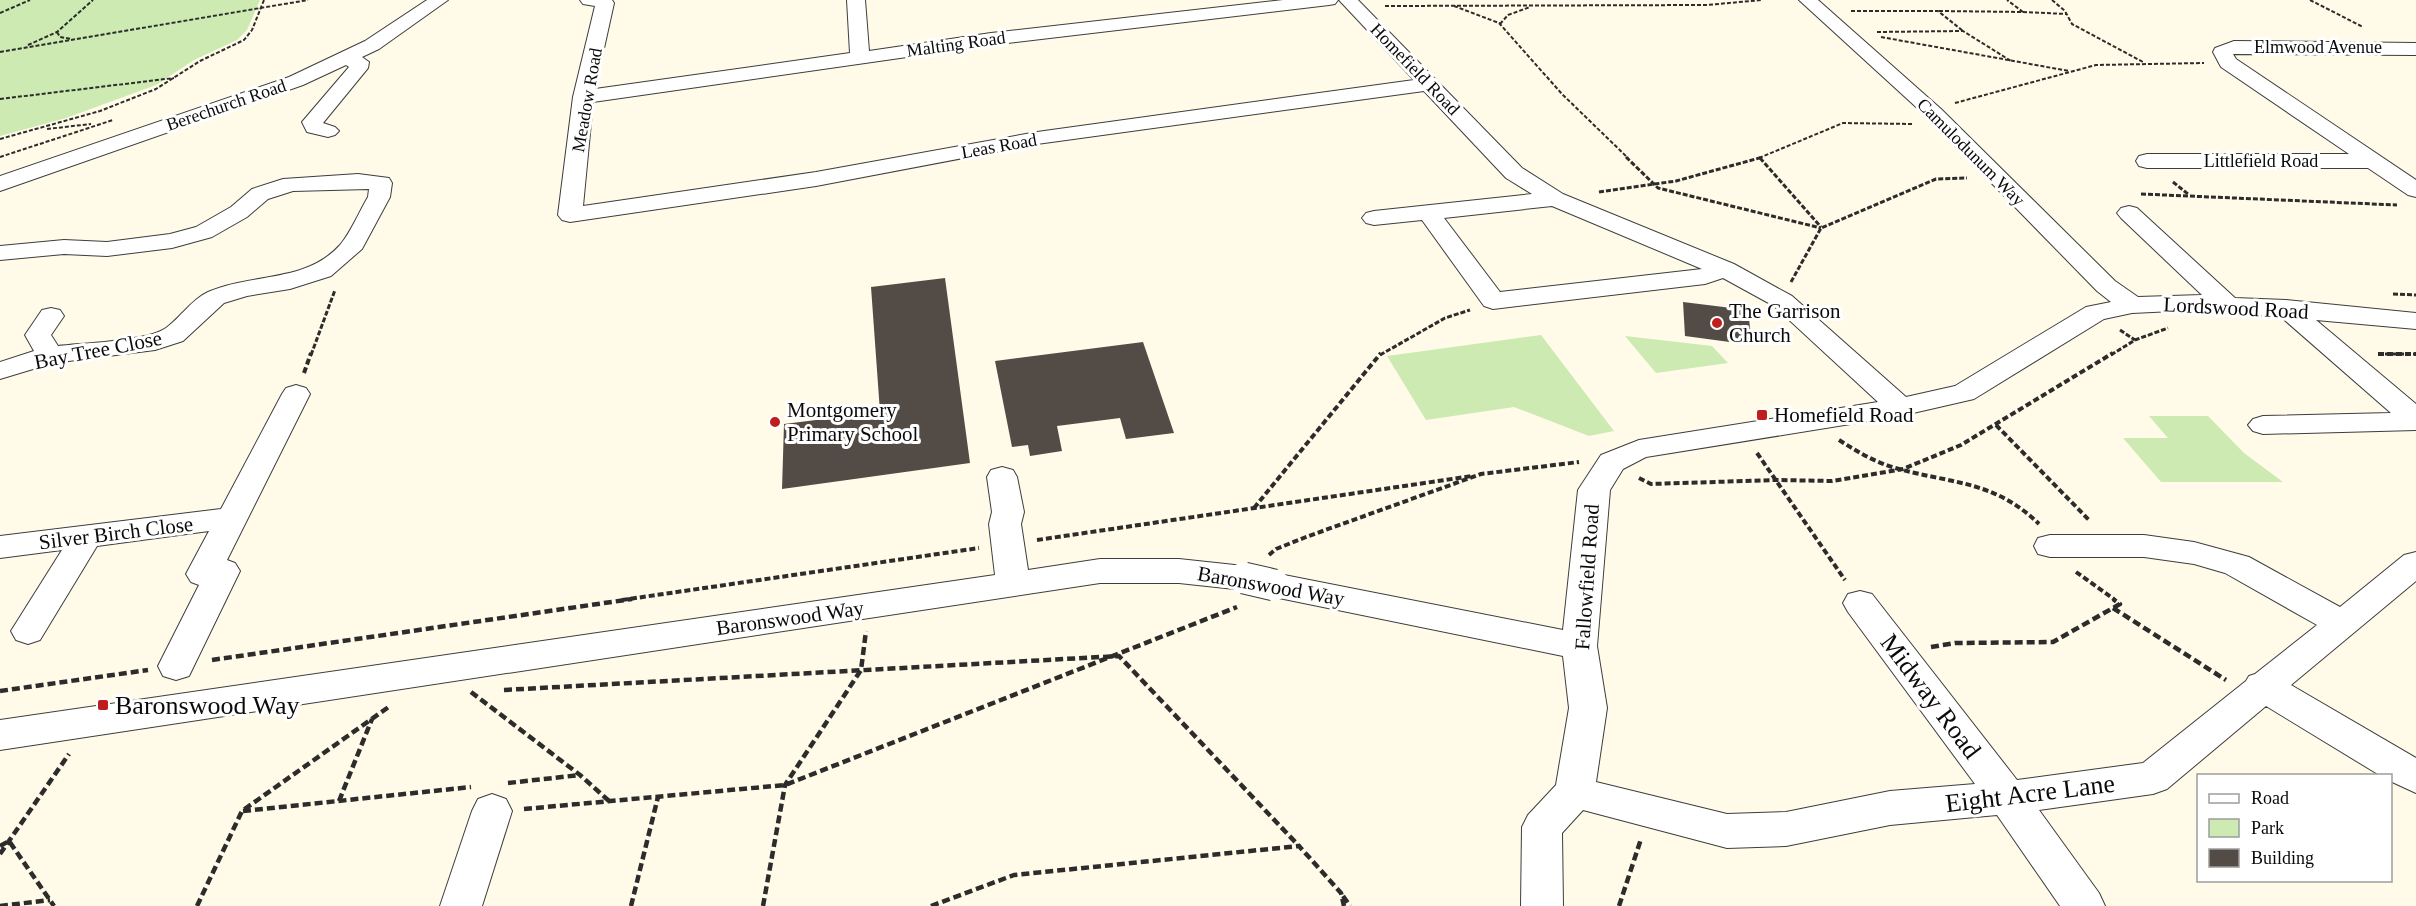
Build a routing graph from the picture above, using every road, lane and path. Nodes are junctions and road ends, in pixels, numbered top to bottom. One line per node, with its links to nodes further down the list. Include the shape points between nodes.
1 (30, 0): 20 (path)
2 (93, 0): 25 (path)
3 (264, 0): 17 (path)
4 (308, 0): 17 (path)
5 (439, 0): 33 (street, Berechurch Road)
6 (589, 0): 39 (street, Meadow Road, via 605,3)
7 (856, 0): 31 (street)
8 (1329, 0): 31 (street, Malting Road)
9 (1762, 0): 15 (path, via 1707,5)
10 (2007, 0): 19 (path)
11 (2052, 0): 21 (path)
12 (2310, 0): 28 (path)
13 (1351, 3): 14 (path); 38 (street, Homefield Road)
14 (1454, 6): 15 (path); 22 (path)
15 (1533, 6): 22 (path, via 1508,15)
16 (1814, 6): 18 (path); 23 (street, Camulodunum Way)
17 (260, 9): 27 (path); 37 (path, via 244,40)
18 (1938, 10): 19 (path); 24 (path)
19 (2023, 12): 21 (path)
20 (0, 13)
21 (2066, 14): 35 (path, via 2072,24)
22 (1500, 24): 52 (path, via 1562,94)
23 (1838, 28): 26 (path); 41 (street, Camulodunum Way)
24 (1963, 31): 26 (path); 34 (path)
25 (57, 32): 27 (path, via 60,37); 29 (path)
26 (1862, 33): 34 (path)
27 (80, 39): 29 (path)
28 (2408, 48): 32 (street, Elmwood Avenue, via 2234,46)
29 (16, 49): 30 (path)
30 (0, 52)
31 (860, 57): 39 (street, Malting Road)
32 (2225, 58): 35 (path); 49 (street, Littlefield Road)
33 (346, 59): 45 (street, via 359,62 358,68 312,122 314,128); 51 (street, Berechurch Road, via 296,81)
34 (2011, 62): 36 (path)
35 (2144, 63): 36 (path, via 2096,65)
36 (2072, 72): 41 (path, via 1946,106)
37 (175, 77): 40 (path); 44 (path, via 156,89 100,111)
38 (1429, 84): 54 (street, Homefield Road, via 1514,173); 57 (street, Leas Road, via 1037,138 816,179)
39 (584, 97): 57 (street, Meadow Road)
40 (0, 99)
41 (1934, 113): 50 (street, Camulodunum Way)
42 (100, 123): 44 (path)
43 (1914, 124): 47 (path, via 1843,123)
44 (37, 130): 46 (path)
45 (328, 131)
46 (0, 139)
47 (1761, 158): 52 (path); 59 (path)
48 (2147, 161): 49 (street, Littlefield Road)
49 (2375, 161): 53 (street, Littlefield Road)
50 (1995, 177): 59 (path, via 1936,179); 66 (street, Camulodunum Way, via 2106,286)
51 (0, 184)
52 (1654, 184): 54 (path); 59 (path)
53 (2411, 198): 56 (path, via 2339,206 2137,194)
54 (1555, 199): 55 (street); 62 (street, Homefield Road)
55 (1428, 212): 58 (street); 64 (street)
56 (2129, 213): 65 (street)
57 (570, 215)
58 (1374, 218)
59 (1821, 228): 63 (path, via 1787,289)
60 (351, 249): 61 (street, Bay Tree Close, via 379,197 381,183 291,184 260,194 239,212 204,232 172,241 107,249 64,247); 72 (street, Bay Tree Close, via 322,271 216,298 174,335 145,344); 74 (path)
61 (0, 253)
62 (1725, 269): 63 (street, Homefield Road); 64 (street, via 1705,276)
63 (1775, 297): 75 (street, Homefield Road)
64 (1493, 301): 83 (path, via 1445,318 1381,353)
65 (2227, 304): 66 (street, Lordswood Road); 67 (street, Lordswood Road)
66 (2132, 305): 75 (street, Lordswood Road, via 2095,313 1964,393)
67 (2286, 308): 69 (street, Lordswood Road); 76 (street)
68 (51, 316): 72 (street, via 38,335)
69 (2416, 321)
70 (2173, 327): 71 (path)
71 (2135, 340)
72 (50, 355): 73 (street, Bay Tree Close)
73 (0, 372)
74 (296, 393): 84 (street)
75 (1900, 407): 77 (street, Fallowfield Road)
76 (2416, 420): 79 (street)
77 (1818, 421): 80 (street, Fallowfield Road); 87 (path, via 1838,439 1873,460 1995,492 2038,522)
78 (1996, 425): 88 (path)
79 (2263, 425)
80 (1743, 432): 92 (path); 97 (street, Fallowfield Road, via 1639,449 1612,462 1594,490)
81 (1481, 474): 83 (path)
82 (1002, 477): 86 (street, via 1008,512)
83 (1254, 508): 86 (path)
84 (231, 518): 85 (street, Silver Birch Close); 99 (street, via 203,574 223,571)
85 (87, 536): 89 (street, Silver Birch Close); 96 (street)
86 (1007, 544): 91 (street); 99 (path)
87 (2050, 546): 88 (street); 94 (path, via 2066,565 2120,604)
88 (2114, 546): 95 (street, via 2194,553 2237,565)
89 (0, 548)
90 (2416, 562): 95 (street, Eight Acre Lane)
91 (1013, 584): 93 (street, Baronswood Way); 97 (street, Baronswood Way, via 1100,571 1179,571 1259,581)
92 (1860, 603): 98 (street, Midway Road)
93 (868, 606): 100 (path); 101 (street, Baronswood Way)
94 (2113, 608): 98 (path, via 2053,642 1955,643); 105 (path)
95 (2341, 623): 105 (street, Eight Acre Lane)
96 (28, 631)
97 (1579, 646): 113 (street, Fallowfield Road, via 1588,708)
98 (1898, 652): 116 (street, Midway Road)
99 (176, 666): 102 (path)
100 (861, 670): 104 (path); 123 (path, via 1119,656); 132 (path, via 785,785)
101 (451, 682): 106 (path); 106 (path); 109 (street, Baronswood Way)
102 (0, 691)
103 (483, 691): 106 (path)
104 (495, 691)
105 (2257, 691): 112 (street); 116 (street, Eight Acre Lane, via 2153,778)
106 (471, 692): 111 (path)
107 (385, 703): 108 (path, via 397,701)
108 (372, 719): 117 (path); 119 (path)
109 (0, 735)
110 (61, 753): 121 (path, via 71,751)
111 (580, 776): 114 (path); 118 (path)
112 (2416, 777)
113 (1575, 792): 120 (street, Eight Acre Lane); 136 (street, via 1542,827)
114 (490, 794): 117 (path); 130 (street)
115 (658, 797): 131 (path)
116 (2007, 797): 120 (street, Eight Acre Lane, via 1890,808 1786,829 1727,831); 138 (street, Midway Road)
117 (339, 801): 119 (path)
118 (609, 802)
119 (242, 811): 129 (path)
120 (1649, 813): 137 (path)
121 (9, 841): 122 (path); 124 (path); 126 (path)
122 (0, 846)
123 (1299, 846): 125 (path); 133 (path, via 1014,875)
124 (0, 854)
125 (1341, 894): 134 (path); 135 (path)
126 (50, 900): 127 (path); 128 (path)
127 (0, 906)
128 (54, 906)
129 (197, 906)
130 (461, 906)
131 (631, 906)
132 (764, 906)
133 (931, 906)
134 (1344, 906)
135 (1350, 906)
136 (1542, 906)
137 (1619, 906)
138 (2084, 906)

